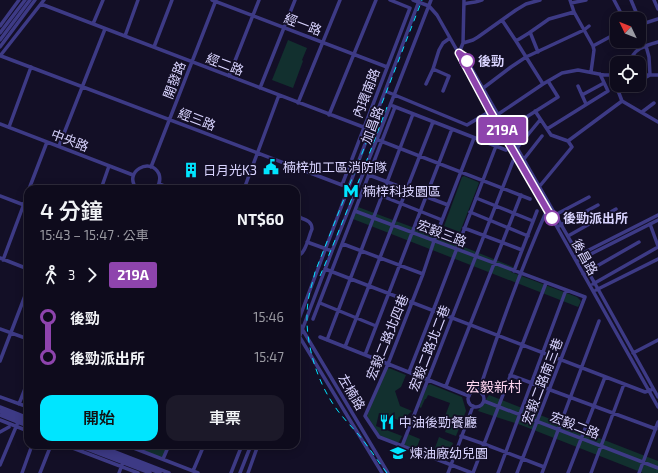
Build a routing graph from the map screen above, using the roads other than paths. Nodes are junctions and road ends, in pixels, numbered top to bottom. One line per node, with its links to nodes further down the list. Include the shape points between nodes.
1 (19, 0): 39 (street)
2 (25, 0): 45 (street)
3 (30, 0): 49 (street)
4 (36, 0): 49 (street)
5 (44, 0): 27 (street)
6 (103, 0): 38 (street)
7 (138, 0): 46 (street)
8 (172, 0): 58 (street)
9 (215, 0): 34 (street, 經一路); 66 (street, 開發路)
10 (259, 0): 34 (street)
11 (295, 0): 41 (street)
12 (340, 0): 52 (street)
13 (376, 0): 62 (street)
14 (390, 0): 68 (street, 內環南路, via 410,8)
15 (413, 0): 24 (street)
16 (431, 0): 29 (street, 加昌路)
17 (482, 0): 25 (street)
18 (525, 0): 28 (street)
19 (540, 0): 28 (street)
20 (586, 0): 26 (street)
21 (614, 0): 32 (street)
22 (631, 0): 33 (street)
23 (654, 0): 30 (street)
24 (419, 1): 29 (street); 86 (street, 加昌路)
25 (464, 2): 53 (street)
26 (570, 2): 31 (street)
27 (41, 4): 38 (street, 經二路); 54 (street)
28 (527, 4): 36 (street)
29 (429, 6): 48 (street, 後昌路); 89 (street, 加昌路)
30 (658, 8)
31 (574, 12): 43 (street); 44 (street, via 549,19)
32 (620, 12)
33 (636, 12)
34 (253, 16): 41 (street, 經一路); 76 (street)
35 (658, 19): 37 (street)
36 (502, 20): 50 (street); 53 (street, via 473,40)
37 (646, 23)
38 (93, 24): 42 (street, 經二路)
39 (0, 26)
40 (589, 26): 43 (street)
41 (284, 28): 52 (street, 經一路); 84 (street)
42 (105, 29): 46 (street, 經二路); 82 (street)
43 (584, 30): 55 (street); 60 (street)
44 (530, 32): 50 (street); 60 (street)
45 (0, 33)
46 (125, 36): 58 (street, 經二路)
47 (610, 37): 55 (street)
48 (450, 38): 61 (street, 後昌路); 69 (street, via 439,50)
49 (1, 40): 54 (street); 57 (street)
50 (516, 41): 65 (street)
51 (658, 42): 56 (street)
52 (323, 43): 62 (street, 經一路); 93 (street)
53 (463, 43): 61 (street)
54 (9, 44): 63 (street)
55 (593, 46): 70 (street)
56 (646, 46): 74 (street)
57 (0, 47)
58 (154, 48): 66 (street, 經二路)
59 (641, 48): 64 (street)
60 (538, 52): 65 (street)
61 (459, 53): 85 (street, 後昌路)
62 (354, 55): 68 (street, 經一路); 104 (street)
63 (0, 56): 67 (street, 經三路)
64 (632, 56)
65 (526, 58): 81 (street); 85 (street)
66 (192, 62): 76 (street, 經二路); 106 (street, 開發路)
67 (31, 67): 82 (street, 經三路); 111 (street)
68 (387, 67): 112 (street, 內環南路)
69 (433, 69): 80 (street); 87 (street, via 448,76)
70 (591, 72): 71 (street); 78 (street, via 568,71)
71 (600, 74): 72 (street); 79 (street)
72 (610, 75)
73 (646, 75): 74 (street)
74 (650, 75): 75 (street); 77 (street)
75 (658, 75)
76 (229, 76): 84 (street, 經二路)
77 (646, 77)
78 (548, 81): 81 (street); 100 (street, via 558,97)
79 (604, 83): 90 (street); 95 (street, via 608,91)
80 (426, 84)
81 (543, 84): 103 (street)
82 (82, 86): 106 (street, 經三路); 126 (street)
83 (578, 86): 90 (street)
84 (260, 88): 91 (street, 經二路)
85 (481, 89): 98 (street, 後昌路); 99 (street, 後昌路)
86 (385, 91): 89 (street); 114 (street, 加昌路)
87 (443, 91)
88 (619, 92): 92 (street)
89 (394, 94): 96 (street, 加昌路); 99 (street, via 467,125)
90 (582, 94): 95 (street)
91 (279, 95): 93 (street, 經二路); 132 (street)
92 (622, 101): 101 (street); 124 (street)
93 (298, 103): 104 (street, 經二路)
94 (654, 103): 101 (street)
95 (586, 104): 113 (street)
96 (390, 105): 97 (street); 117 (street, 加昌路)
97 (395, 107): 102 (street); 123 (street)
98 (494, 109): 99 (street); 103 (street, 後昌路)
99 (490, 111): 105 (street, 後昌路)
100 (535, 112): 107 (street); 116 (street)
101 (642, 112): 109 (street)
102 (413, 114): 108 (street); 129 (street)
103 (498, 114): 105 (street); 116 (street, 後昌路)
104 (329, 115): 112 (street, 經二路)
105 (494, 117): 118 (street, 後昌路)
106 (170, 120): 132 (street, 經三路); 139 (street, 開發路)
107 (540, 120): 113 (street); 128 (street)
108 (433, 122): 115 (street); 133 (street)
109 (658, 122)
110 (0, 124): 111 (street, 中央路)
111 (9, 127): 125 (street, 中央路)
112 (364, 128): 114 (street, 經二路); 150 (street, 內環南路)
113 (546, 129): 124 (street, via 551,135)
114 (370, 130): 117 (street, 經二路); 119 (street, 加昌路)
115 (452, 130): 121 (street); 137 (street)
116 (508, 131): 118 (street); 128 (street, 後昌路)
117 (380, 133): 122 (street, 加昌路)
118 (504, 134): 131 (street, 後昌路)
119 (368, 136): 122 (street); 201 (street, 加昌路)
120 (542, 136): 134 (street)
121 (474, 138): 127 (street); 140 (street, 宏毅二路北四巷)
122 (377, 139): 123 (street); 203 (street, 加昌路)
123 (382, 141): 129 (street); 142 (street)
124 (568, 141): 151 (street, via 572,147)
125 (47, 142): 126 (street, 中央路); 146 (street)
126 (59, 146): 138 (street, 中央路)
127 (496, 146): 130 (street); 143 (street)
128 (518, 147): 131 (street); 134 (street, 後昌路)
129 (400, 148): 133 (street); 144 (street)
130 (506, 150)
131 (513, 150): 136 (street, 後昌路)
132 (258, 153): 149 (street); 150 (street, 經三路)
133 (420, 156): 137 (street); 153 (street)
134 (524, 159): 136 (street); 151 (street, 後昌路)
135 (513, 161): 152 (street, 宏毅二路北二巷)
136 (520, 162): 154 (street, 後昌路)
137 (439, 163): 140 (street); 158 (street)
138 (109, 166): 141 (street, 中央路); 147 (street)
139 (152, 167): 141 (street, via 141,167); 145 (street, via 159,175)
140 (461, 172): 143 (street); 164 (street, 宏毅二路北四巷)
141 (133, 175): 148 (street)
142 (369, 175): 144 (street); 170 (street)
143 (483, 180): 152 (street); 160 (street)
144 (387, 182): 153 (street); 157 (street)
145 (159, 184)
146 (31, 185)
147 (102, 185)
148 (134, 185)
149 (246, 185)
150 (342, 185)
151 (540, 186): 154 (street); 167 (street, 後昌路)
152 (502, 188): 155 (street); 166 (street, 宏毅二路北二巷)
153 (406, 189): 158 (street); 162 (street)
154 (535, 189): 169 (street, 後昌路)
155 (521, 195): 161 (street); 174 (street)
156 (0, 196): 163 (street)
157 (382, 196): 162 (street); 178 (street)
158 (426, 197): 164 (street); 171 (street)
159 (589, 197): 175 (street)
160 (476, 198): 166 (street); 173 (street)
161 (530, 199)
162 (401, 204): 171 (street); 186 (street)
163 (24, 205): 211 (street)
164 (448, 205): 180 (street, 宏毅二路北四巷)
165 (598, 205): 184 (street)
166 (495, 206): 174 (street); 181 (street, 宏毅二路北二巷)
167 (552, 207): 169 (street); 175 (street, 後昌路)
168 (616, 209): 193 (street)
169 (547, 210): 179 (street, 後昌路); 223 (street)
170 (355, 211): 178 (street, 宏毅三路); 199 (street)
171 (420, 211): 180 (street); 190 (street)
172 (538, 211): 183 (street)
173 (470, 212): 181 (street); 188 (street)
174 (514, 214): 183 (street); 189 (street)
175 (556, 215): 179 (street); 184 (street, 後昌路)
176 (658, 216): 207 (street)
177 (301, 218): 196 (street, via 312,226)
178 (373, 218): 186 (street, 宏毅三路); 204 (street)
179 (552, 218): 187 (street, 後昌路)
180 (442, 220): 195 (street, 宏毅二路北四巷)
181 (490, 220): 189 (street); 191 (street, 宏毅二路北二巷)
182 (658, 220): 185 (street)
183 (534, 221): 192 (street)
184 (562, 224): 187 (street); 193 (street, 後昌路)
185 (650, 224): 200 (street); 212 (street)
186 (393, 225): 190 (street, 宏毅三路); 209 (street)
187 (557, 227): 194 (street, 後昌路)
188 (464, 228): 191 (street); 202 (street)
189 (508, 228): 192 (street); 198 (street)
190 (412, 232): 195 (street, 宏毅三路); 216 (street)
191 (484, 236): 198 (street); 208 (street, 宏毅二路北二巷)
192 (528, 236): 205 (street)
193 (568, 236): 194 (street); 207 (street, 後昌路)
194 (564, 239): 210 (street, 後昌路)
195 (434, 241): 202 (street, 宏毅三路); 222 (street, 宏毅二路北四巷)
196 (307, 242): 201 (street); 206 (street)
197 (639, 242): 220 (street)
198 (502, 243): 205 (street); 215 (street)
199 (343, 244): 204 (street); 221 (street)
200 (658, 247): 227 (street)
201 (326, 248): 203 (street); 240 (street, 加昌路)
202 (456, 249): 208 (street, 宏毅三路); 239 (street)
203 (332, 250): 218 (street, 加昌路)
204 (361, 250): 209 (street); 225 (street)
205 (522, 250): 219 (street)
206 (300, 255)
207 (579, 255): 210 (street); 212 (street, 後昌路)
208 (476, 256): 215 (street, 宏毅三路); 242 (street, 宏毅二路北二巷)
209 (380, 258): 216 (street); 228 (street)
210 (574, 258): 214 (street, 後昌路)
211 (2, 259): 217 (street)
212 (581, 259): 214 (street); 220 (street, 後昌路)
213 (658, 259): 230 (street)
214 (576, 262): 224 (street, 後昌路)
215 (494, 263): 219 (street, 宏毅三路); 245 (street)
216 (400, 265): 222 (street); 233 (street)
217 (24, 267)
218 (325, 269): 221 (street); 249 (street, 加昌路)
219 (514, 271): 223 (street, 宏毅三路)
220 (588, 271): 224 (street); 227 (street, 後昌路)
221 (332, 272): 225 (street); 237 (street)
222 (423, 274): 236 (street, 宏毅二路北四巷)
223 (521, 274): 226 (street, 宏毅三路); 251 (street)
224 (583, 274): 229 (street, 後昌路)
225 (350, 278): 228 (street); 238 (street)
226 (546, 283): 231 (street, 宏毅三路); 257 (street)
227 (595, 283): 229 (street); 230 (street, 後昌路)
228 (369, 286): 233 (street); 241 (street)
229 (590, 286): 232 (street, 後昌路)
230 (598, 289): 232 (street); 260 (street, 後昌路)
231 (566, 290): 234 (street, 宏毅三路); 259 (street)
232 (593, 292): 262 (street, 後昌路)
233 (389, 294): 236 (street); 247 (street)
234 (585, 297): 263 (street, 宏毅二路南三巷)
235 (24, 299): 250 (street)
236 (412, 302): 239 (street); 265 (street, 宏毅二路北四巷)
237 (320, 303): 238 (street); 243 (street)
238 (338, 310): 241 (street); 255 (street)
239 (434, 311): 242 (street); 267 (street)
240 (300, 317)
241 (357, 318): 247 (street); 258 (street)
242 (452, 318): 245 (street); 270 (street, 宏毅二路北二巷)
243 (313, 319)
244 (599, 321): 266 (street)
245 (470, 325): 251 (street); 273 (street)
246 (300, 326): 249 (street, 左楠路)
247 (376, 326): 261 (street)
248 (0, 329): 250 (street)
249 (302, 329): 252 (street, 加昌路); 347 (street, 左楠路)
250 (11, 333): 254 (street); 264 (street)
251 (498, 335): 257 (street); 276 (street)
252 (300, 336): 346 (street, 左楠路)
253 (320, 337): 255 (street)
254 (24, 338)
255 (326, 340): 258 (street)
256 (658, 340): 260 (street)
257 (522, 345): 259 (street); 268 (street)
258 (346, 347): 261 (street)
259 (543, 353): 263 (street); 271 (street)
260 (634, 353): 262 (street); 274 (street, 後昌路)
261 (365, 354): 265 (street)
262 (629, 355): 277 (street, 後昌路)
263 (561, 360): 266 (street); 275 (street, 宏毅二路南三巷)
264 (0, 361)
265 (388, 364): 267 (street); 311 (street, 宏毅二路北四巷, via 365,416 378,437)
266 (582, 368): 269 (street); 281 (street)
267 (409, 372): 270 (street)
268 (510, 375): 271 (street); 287 (street)
269 (605, 377): 272 (street); 288 (street)
270 (428, 379): 273 (street); 311 (street, 宏毅二路北二巷)
271 (532, 383): 275 (street); 293 (street)
272 (624, 384): 277 (street, via 645,392); 292 (street)
273 (446, 386): 279 (street)
274 (653, 389): 277 (street); 282 (street, 後昌路)
275 (550, 390): 281 (street); 299 (street, 宏毅二路南三巷)
276 (479, 391): 279 (street, via 474,391); 283 (street, via 483,394)
277 (649, 391): 290 (street, 後昌路)
278 (24, 392): 284 (street)
279 (469, 396): 286 (street, via 468,400)
280 (0, 397): 284 (street)
281 (570, 397): 288 (street); 305 (street)
282 (658, 397)
283 (484, 401): 286 (street, via 478,406); 287 (street, 宏毅二路)
284 (19, 404): 285 (street)
285 (24, 406)
286 (473, 406): 308 (street)
287 (499, 406): 293 (street, 宏毅二路); 310 (street)
288 (594, 406): 292 (street); 309 (street)
289 (0, 407): 296 (street)
290 (658, 407)
291 (0, 412): 296 (street)
292 (614, 413): 306 (street); 312 (street)
293 (520, 414): 299 (street, 宏毅二路); 325 (street)
294 (0, 415): 296 (street)
295 (24, 418): 296 (street)
296 (19, 419): 298 (street); 301 (street); 302 (street)
297 (0, 420): 302 (street)
298 (24, 421)
299 (537, 421): 305 (street, 宏毅二路); 326 (street, 宏毅二路南三巷)
300 (658, 422): 306 (street)
301 (24, 423)
302 (16, 426): 304 (street); 330 (street)
303 (8, 427): 307 (street)
304 (24, 429)
305 (558, 429): 309 (street, 宏毅二路); 332 (street)
306 (656, 429): 329 (street)
307 (0, 432)
308 (461, 436): 310 (street); 331 (street)
309 (582, 438): 312 (street, 宏毅二路); 353 (street)
310 (484, 444): 325 (street); 349 (street)
311 (402, 446): 331 (street)
312 (601, 446): 329 (street, 宏毅二路); 354 (street)
313 (31, 449): 335 (street)
314 (49, 449): 336 (street)
315 (80, 449): 328 (street)
316 (89, 449): 328 (street)
317 (96, 449): 328 (street)
318 (104, 449): 328 (street)
319 (136, 449): 327 (street)
320 (167, 449): 327 (street)
321 (202, 449): 334 (street)
322 (240, 449): 343 (street)
323 (249, 449): 344 (street)
324 (257, 449): 345 (street)
325 (506, 452): 326 (street); 350 (street)
326 (523, 459): 332 (street); 351 (street, 宏毅二路南三巷)
327 (163, 460): 334 (street)
328 (124, 461): 337 (street); 338 (street); 339 (street); 340 (street); 341 (street)
329 (643, 462): 333 (street, 宏毅二路); 355 (street)
330 (0, 465)
331 (451, 465): 348 (street); 349 (street)
332 (544, 467): 352 (street)
333 (658, 468)
334 (194, 471): 342 (street)
335 (22, 473)
336 (40, 473)
337 (119, 473)
338 (138, 473)
339 (150, 473)
340 (160, 473)
341 (169, 473)
342 (198, 473)
343 (231, 473)
344 (240, 473)
345 (248, 473)
346 (382, 473)
347 (388, 473)
348 (448, 473)
349 (472, 473)
350 (498, 473)
351 (517, 473)
352 (542, 473)
353 (568, 473)
354 (591, 473)
355 (639, 473)

